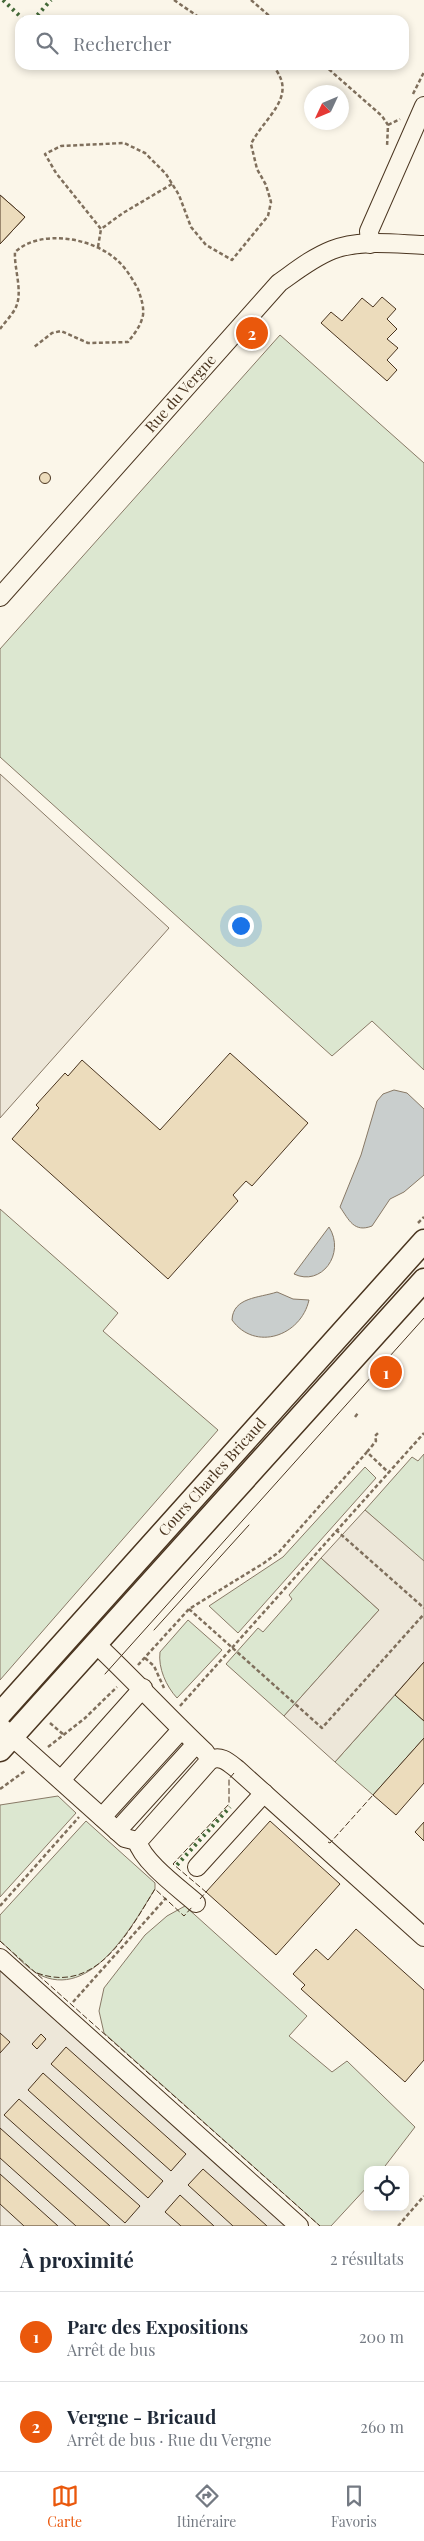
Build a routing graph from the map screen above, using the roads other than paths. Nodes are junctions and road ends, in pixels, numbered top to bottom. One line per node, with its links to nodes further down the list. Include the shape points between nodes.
1 (424, 106): 2 (street, via 369,231)
2 (370, 244): 3 (street, Rue du Vergne); 4 (street, Rue du Vergne, via 332,250 310,260 280,283)
3 (424, 245)
4 (0, 597)
5 (424, 1241): 9 (main road, Cours Charles Bricaud)
6 (424, 1280): 7 (main road, Cours Charles Bricaud)
7 (97, 1645): 8 (street); 11 (main road, Cours Charles Bricaud)
8 (143, 1688): 10 (street); 14 (street)
9 (0, 1714)
10 (181, 1730): 12 (street); 16 (street)
11 (4, 1738): 14 (street, via 37,1759)
12 (196, 1744): 13 (street); 17 (street)
13 (210, 1760): 15 (street, via 216,1757 225,1759); 18 (street)
14 (61, 1780): 16 (street)
15 (264, 1793): 19 (street); 21 (street)
16 (102, 1818): 17 (street)
17 (117, 1831): 18 (street, via 125,1838)
18 (136, 1840): 20 (street, via 149,1860)
19 (197, 1867)
20 (196, 1903)
21 (424, 1937)
22 (0, 1958): 23 (street)
23 (299, 2226)

